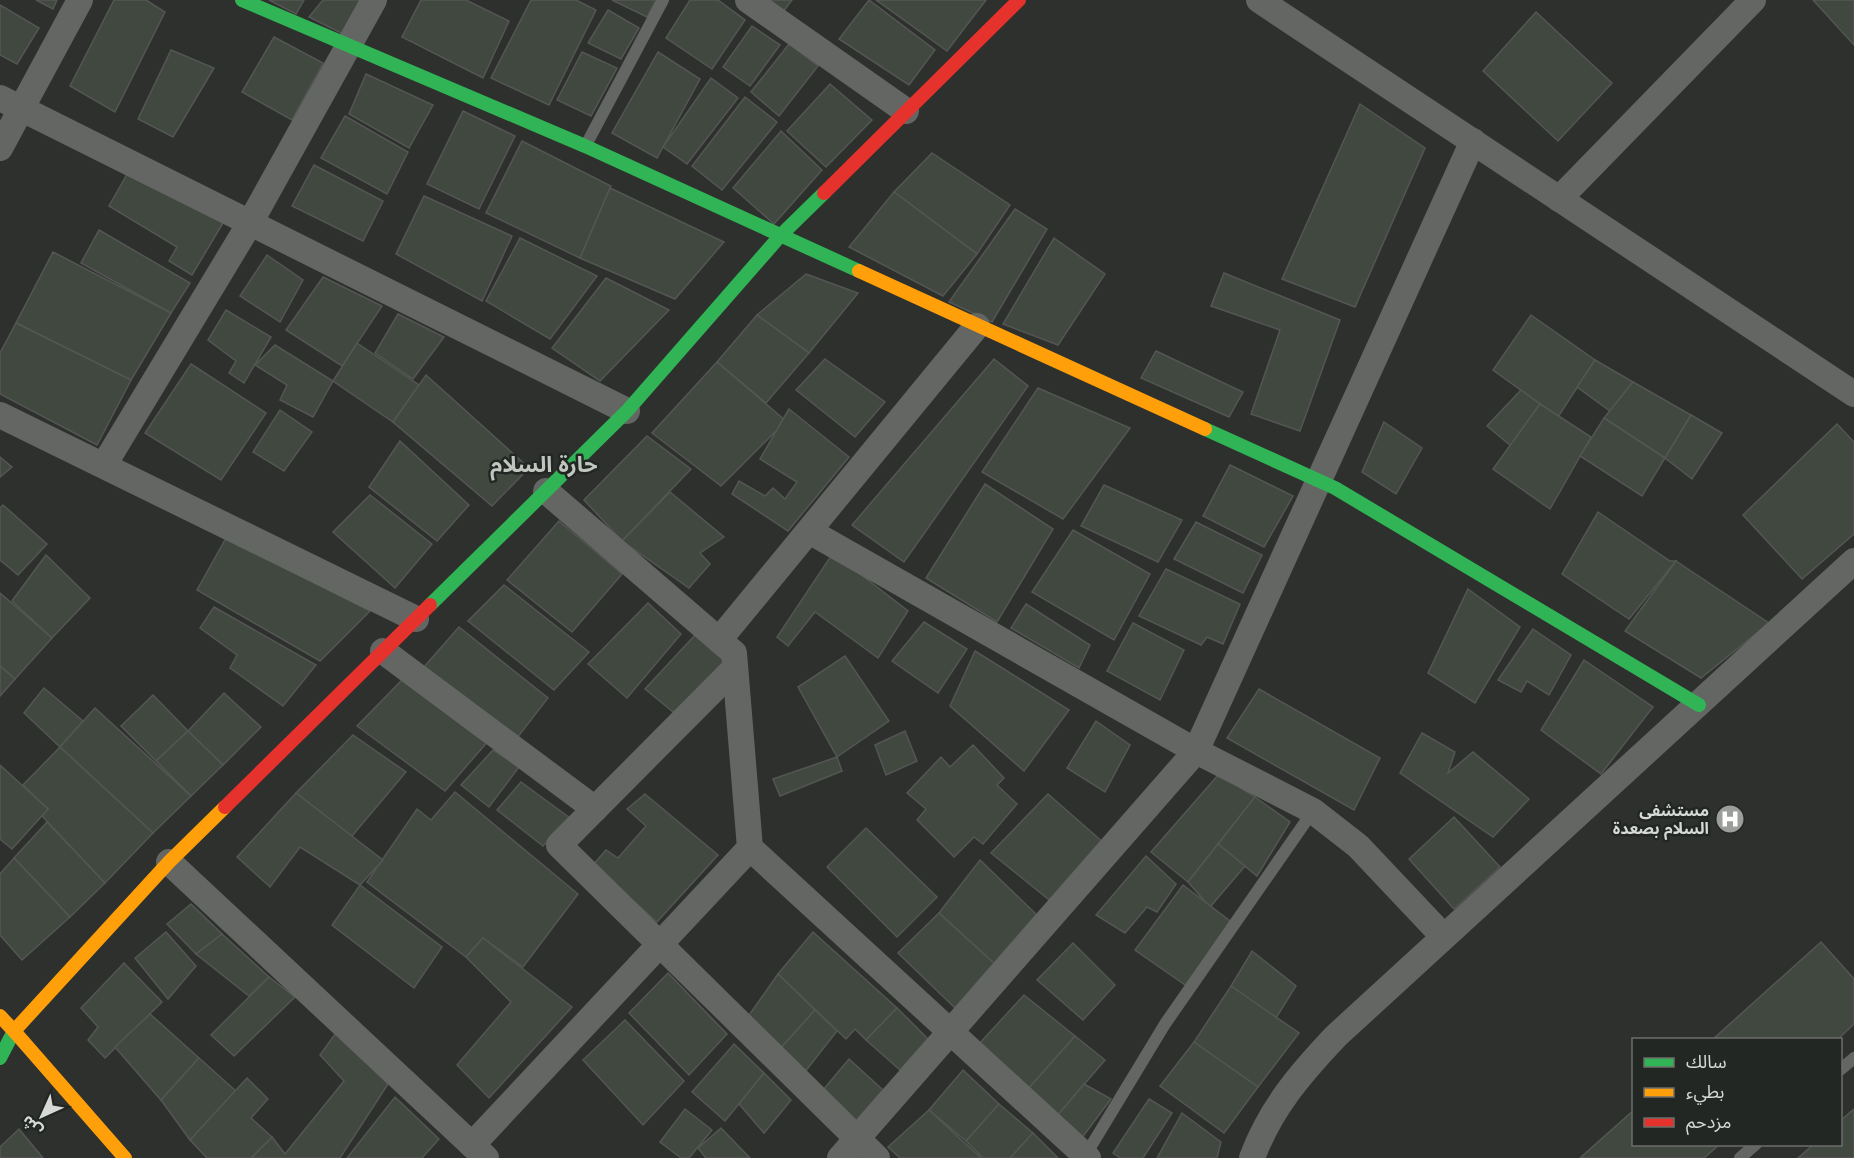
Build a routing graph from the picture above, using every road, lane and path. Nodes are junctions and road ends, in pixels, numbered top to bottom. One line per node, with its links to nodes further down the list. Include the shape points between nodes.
1 (80, 0): 10 (street)
2 (242, 0): 9 (main road)
3 (374, 0): 9 (street)
4 (663, 0): 13 (lane)
5 (748, 0): 11 (street)
6 (1019, 0): 11 (main road)
7 (1259, 0): 12 (street)
8 (1753, 0): 15 (street)
9 (349, 46): 13 (main road); 16 (street)
10 (11, 103): 14 (street); 16 (street)
11 (906, 111): 17 (main road)
12 (1473, 141): 15 (street); 23 (street)
13 (585, 146): 17 (main road)
14 (0, 148)
15 (1559, 199): 19 (street)
16 (250, 223): 20 (street); 22 (street)
17 (781, 235): 18 (main road); 20 (main road)
18 (977, 326): 23 (main road); 25 (street)
19 (1854, 394)
20 (627, 411): 24 (main road)
21 (0, 415): 22 (street)
22 (104, 465): 27 (street)
23 (1318, 480): 31 (main road); 32 (street)
24 (546, 490): 27 (main road); 28 (street)
25 (809, 531): 28 (street); 32 (street)
26 (1854, 561): 31 (street)
27 (416, 619): 29 (main road)
28 (719, 640): 30 (street, via 734,653)
29 (383, 651): 33 (street); 36 (main road)
30 (735, 668): 33 (street); 35 (street)
31 (1699, 705): 37 (street)
32 (1196, 751): 34 (street); 41 (street)
33 (595, 809): 38 (street, via 559,845)
34 (1313, 812): 37 (street, via 1358,846); 49 (lane, via 1165,1023)
35 (750, 848): 38 (street); 41 (street)
36 (169, 862): 40 (main road); 48 (street)
37 (1443, 936): 52 (street, via 1300,1074 1268,1119)
38 (659, 945): 47 (street); 48 (street)
39 (0, 1016): 40 (main road)
40 (14, 1031): 42 (main road); 43 (main road); 50 (main road)
41 (950, 1032): 47 (street); 49 (street)
42 (0, 1039)
43 (0, 1058)
44 (1854, 1058): 45 (lane)
45 (1842, 1068)
46 (1753, 1146): 53 (lane)
47 (848, 1148): 51 (street)
48 (479, 1151)
49 (1086, 1157)
50 (125, 1158)
51 (877, 1158)
52 (1252, 1158)
53 (1740, 1158)

